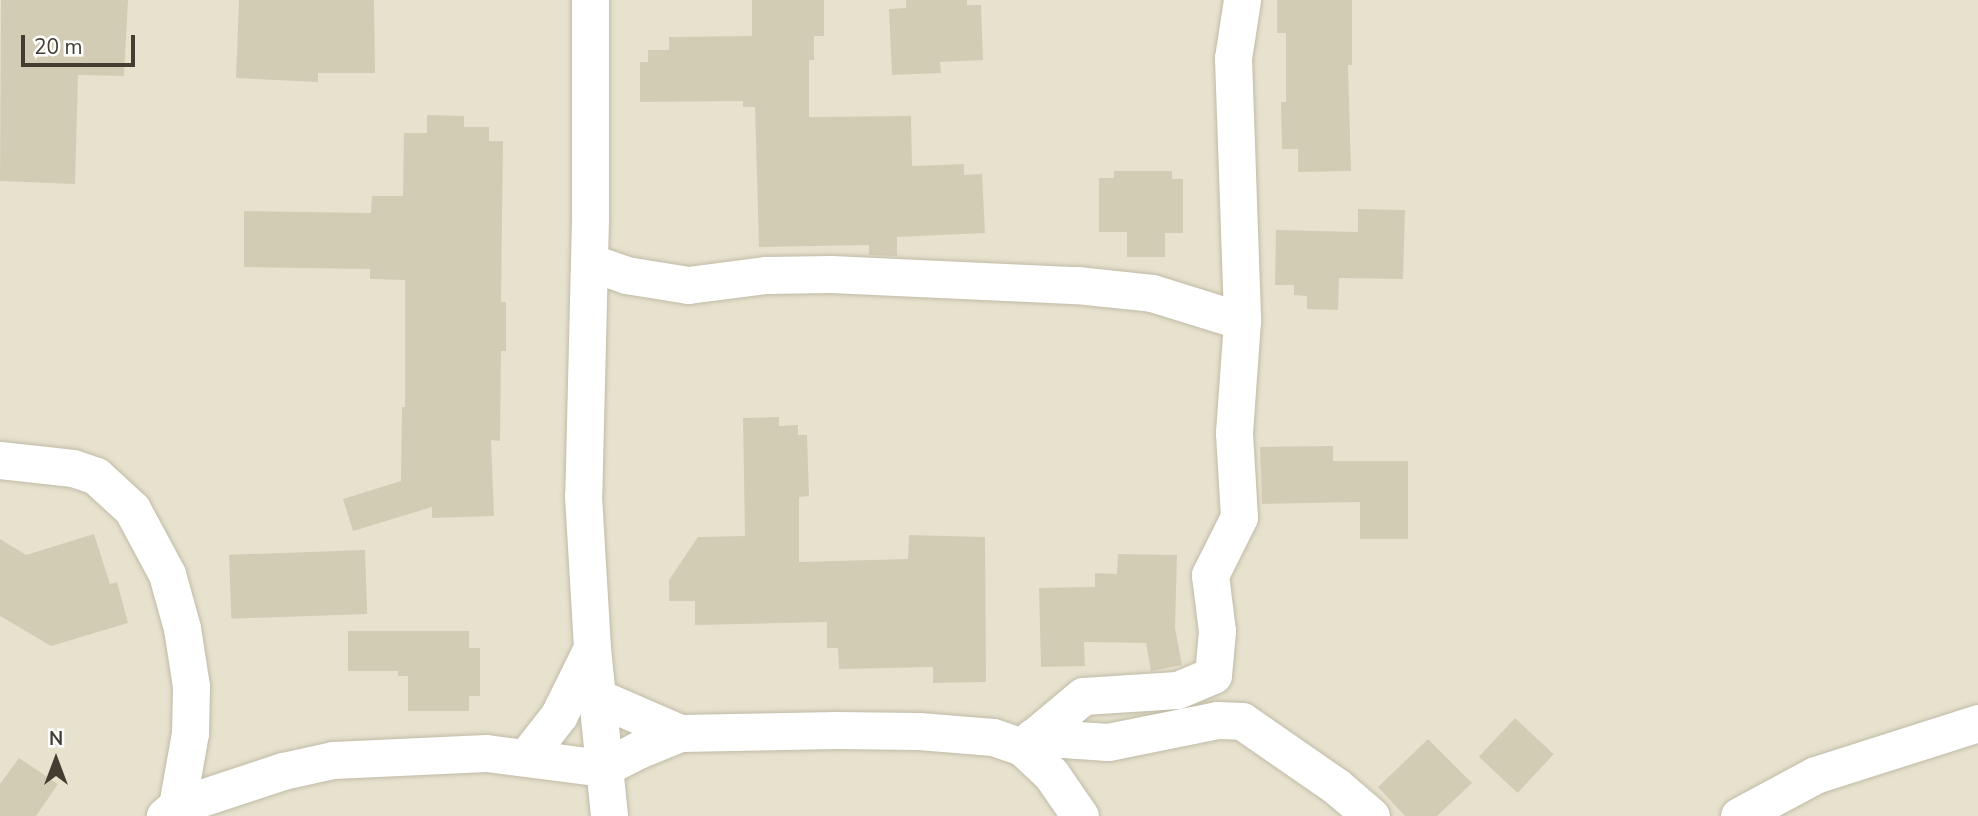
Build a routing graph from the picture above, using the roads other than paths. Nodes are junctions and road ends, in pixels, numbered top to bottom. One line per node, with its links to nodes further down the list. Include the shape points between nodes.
1 (590, 0): 3 (street)
2 (1242, 0): 4 (street, via 1233,58)
3 (589, 262): 4 (street, via 676,285 766,275 831,274 1077,285 1152,293); 6 (street, via 583,496)
4 (1242, 321): 10 (street, via 1234,433 1239,517 1210,575 1217,631 1213,675 1177,690 1083,696)
5 (0, 460): 13 (street, via 73,468 96,476 132,509 161,564 183,628 191,687 190,733)
6 (592, 648): 7 (street); 11 (street, via 559,715)
7 (599, 698): 9 (street); 12 (street)
8 (1978, 723): 17 (street, via 1815,775)
9 (680, 733): 10 (street, via 919,731); 12 (street)
10 (1028, 742): 15 (street); 16 (street, via 1108,741 1217,720 1242,721)
11 (527, 756): 12 (street); 13 (street, via 486,753 333,760 283,771)
12 (603, 768): 14 (street)
13 (171, 811)
14 (609, 816)
15 (1080, 816)
16 (1371, 816)
17 (1739, 816)

